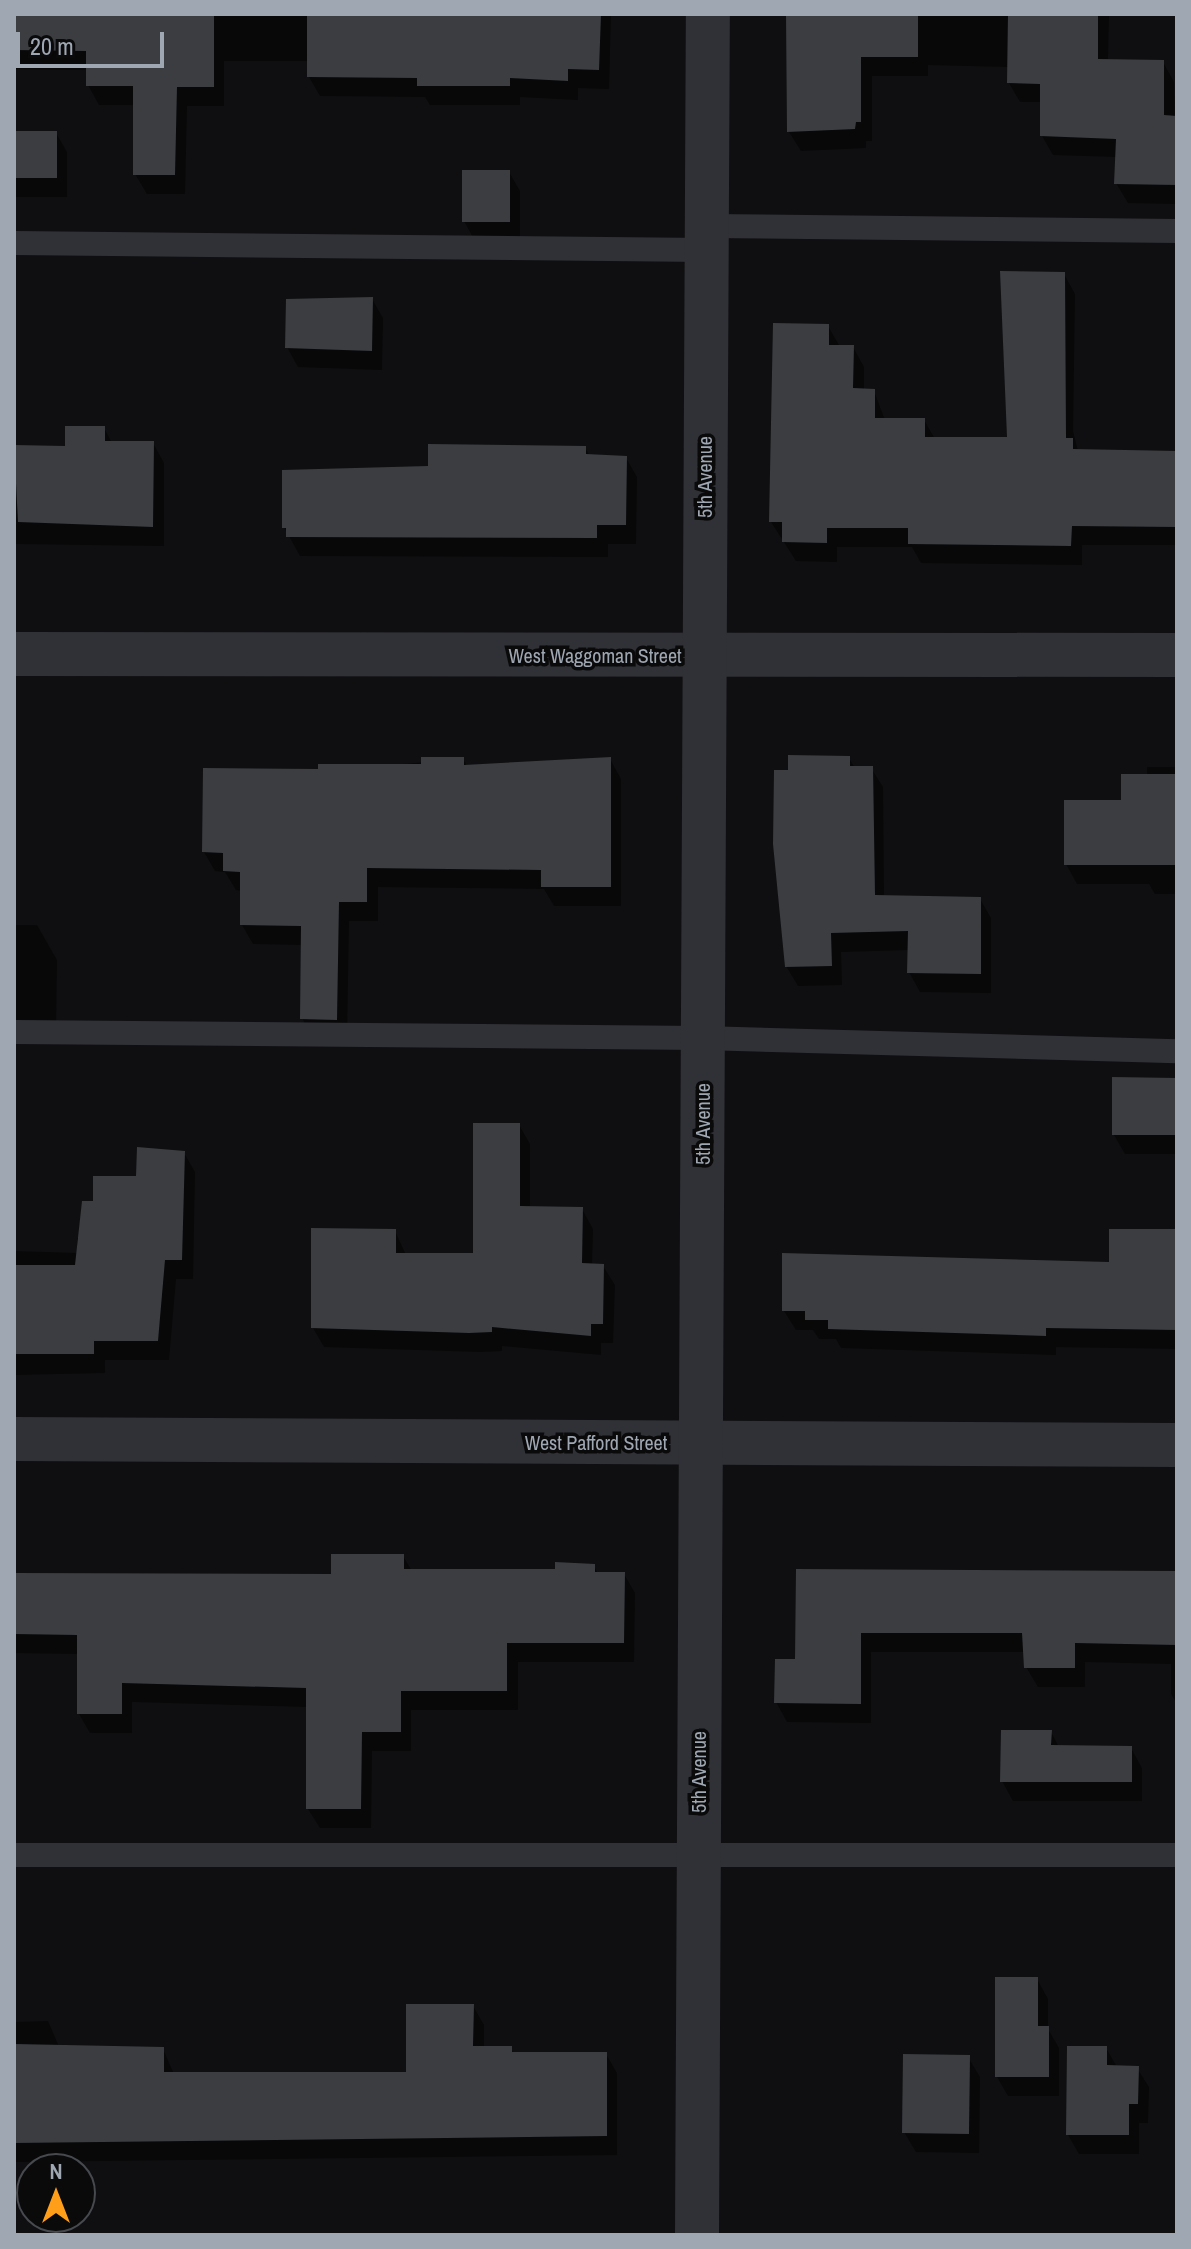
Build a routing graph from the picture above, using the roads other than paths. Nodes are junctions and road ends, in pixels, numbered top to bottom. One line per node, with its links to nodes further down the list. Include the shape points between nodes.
1 (708, 14): 3 (street, 5th Avenue)
2 (1177, 231): 3 (lane)
3 (706, 238): 4 (lane); 6 (street, 5th Avenue)
4 (14, 243)
5 (14, 654): 6 (street, West Waggoman Street)
6 (703, 655): 7 (street, West Waggoman Street); 9 (street, 5th Avenue)
7 (1177, 655)
8 (14, 1032): 9 (lane)
9 (702, 1038): 10 (lane); 12 (street, 5th Avenue)
10 (1177, 1051)
11 (14, 1439): 12 (street, West Pafford Street)
12 (700, 1442): 13 (street, West Pafford Street); 16 (street, 5th Avenue)
13 (1177, 1445)
14 (14, 1855): 16 (lane)
15 (1177, 1855): 16 (lane, via 762,1854)
16 (698, 1859): 17 (street, 5th Avenue)
17 (697, 2235)

